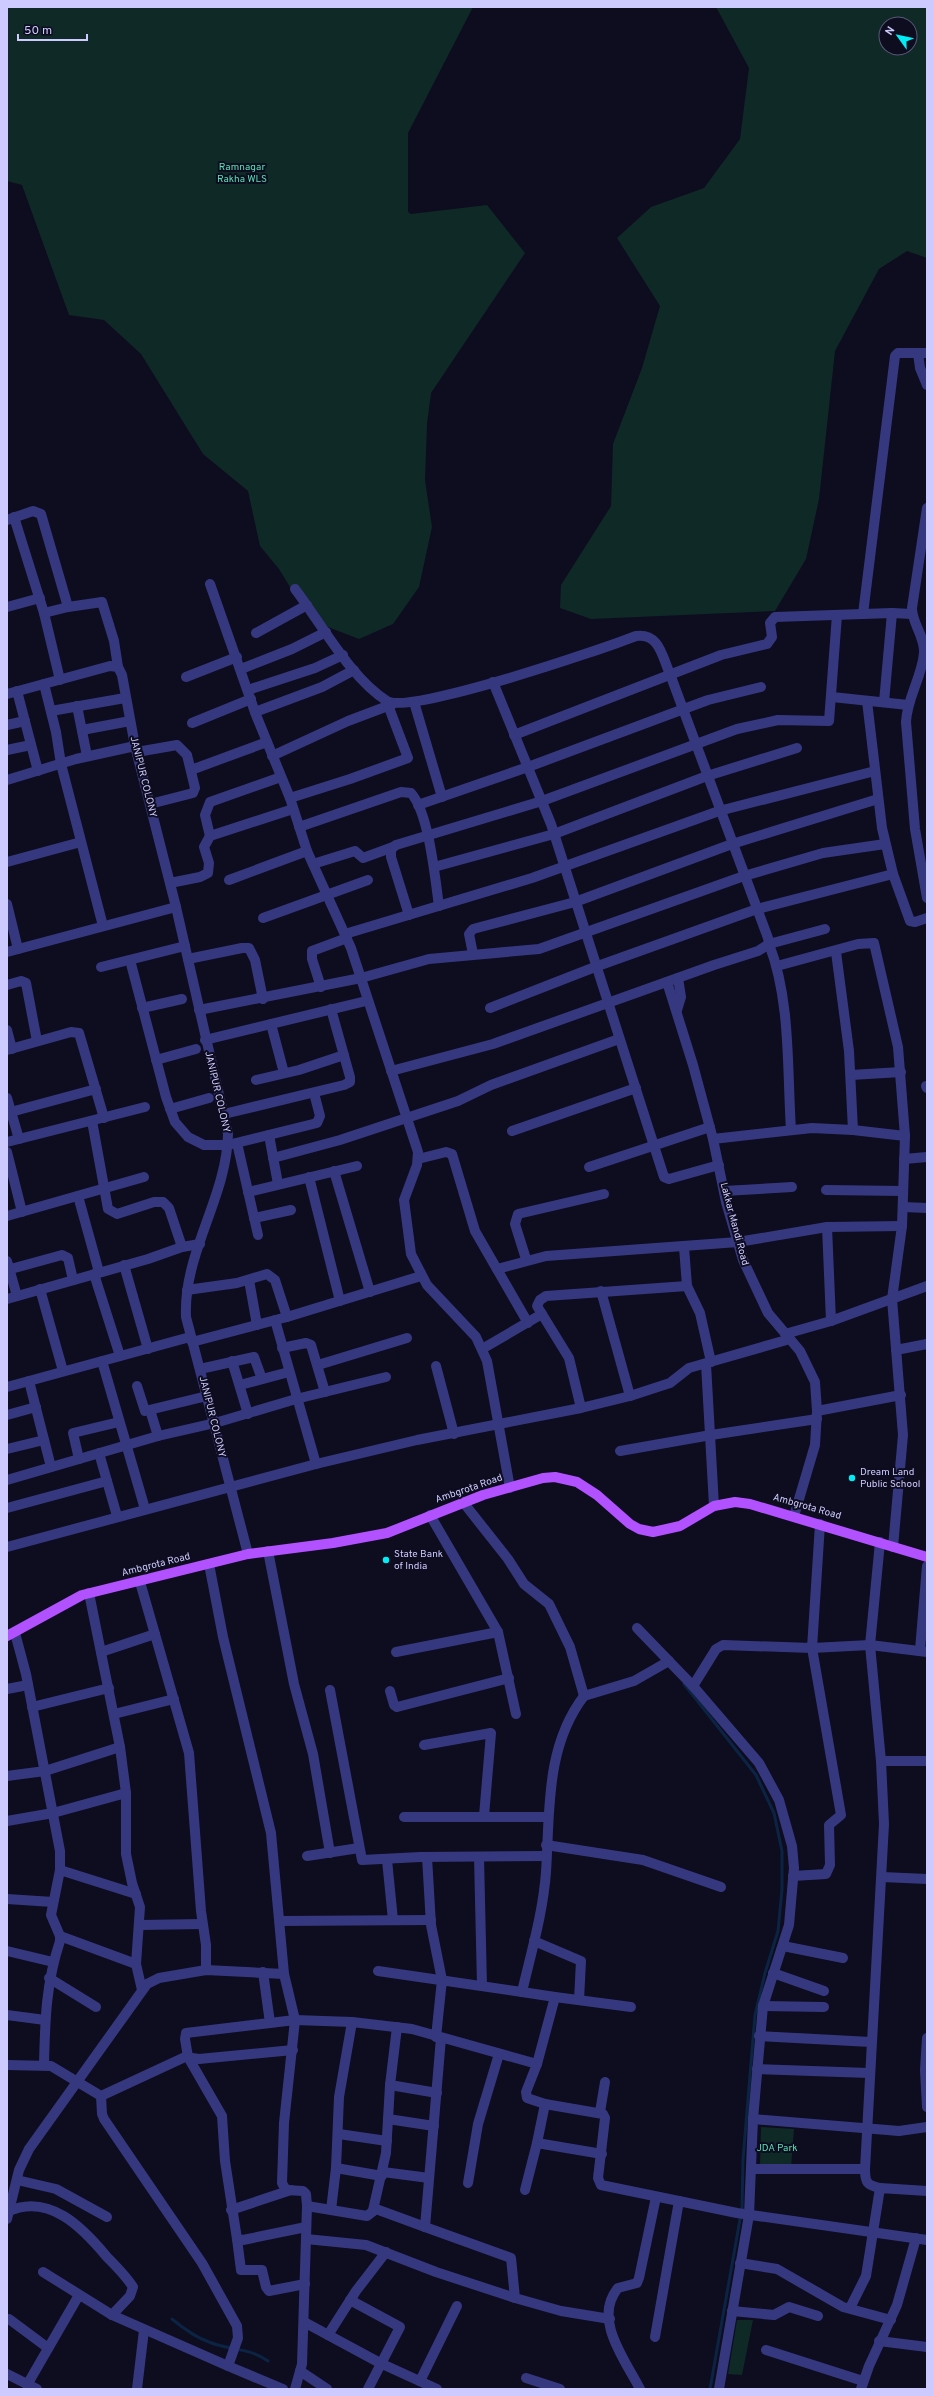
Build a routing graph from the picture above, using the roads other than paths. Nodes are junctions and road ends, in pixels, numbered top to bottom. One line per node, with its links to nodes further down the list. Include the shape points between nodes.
1 (923, 353): 2 (street, via 920,368); 13 (street, via 898,353 895,356)
2 (927, 385)
3 (927, 508): 14 (street)
4 (10, 519): 7 (street); 9 (street, via 33,511 42,514)
5 (210, 584): 19 (street)
6 (295, 590): 8 (street)
7 (40, 598): 10 (street); 11 (street)
8 (307, 605): 16 (street); 17 (street)
9 (68, 606): 11 (street); 20 (street, JANIPUR COLONY, via 102,602 114,641)
10 (7, 607)
11 (44, 613): 25 (street)
12 (892, 613): 13 (street); 14 (street); 35 (street)
13 (863, 614): 15 (street)
14 (912, 614): 37 (street, via 922,638 924,653)
15 (837, 616): 23 (street, via 775,617 770,623 772,637 767,644 732,651); 31 (street)
16 (326, 632): 18 (street); 21 (street)
17 (256, 633)
18 (343, 656): 22 (street); 30 (street)
19 (237, 657): 21 (street); 24 (street)
20 (118, 667): 25 (street, via 110,666); 32 (street, JANIPUR COLONY, via 122,675)
21 (241, 670): 30 (street)
22 (354, 670): 36 (street, via 366,685); 41 (street, via 322,687)
23 (670, 674): 26 (street, via 659,645 654,639 641,636 547,668); 39 (street); 47 (street)
24 (186, 677)
25 (60, 680): 27 (street)
26 (493, 682): 34 (street); 47 (street)
27 (44, 684): 29 (street); 40 (street)
28 (761, 687): 39 (street)
29 (12, 693): 42 (street)
30 (250, 695): 41 (street); 44 (street)
31 (832, 697): 33 (street); 49 (street, via 830,718 827,722 767,722 737,728)
32 (125, 698): 38 (street); 43 (street, JANIPUR COLONY)
33 (867, 701): 35 (street); 60 (street)
34 (414, 702): 36 (street); 64 (street)
35 (884, 702): 37 (street)
36 (391, 705): 55 (street, via 348,721); 65 (street, via 408,758)
37 (908, 705): 91 (street, via 906,722 914,824)
38 (77, 706): 40 (street); 46 (street)
39 (683, 709): 49 (street); 57 (street)
40 (51, 711): 56 (street)
41 (255, 712): 48 (street)
42 (25, 721): 45 (street); 50 (street)
43 (130, 721): 46 (street); 52 (street, JANIPUR COLONY)
44 (192, 723)
45 (7, 725)
46 (82, 730): 54 (street)
47 (514, 735): 57 (street)
48 (267, 742): 55 (street); 58 (street)
49 (695, 742): 61 (street); 67 (street)
50 (31, 745): 53 (street); 59 (street)
51 (797, 748): 61 (street)
52 (136, 749): 54 (street); 58 (street, via 177,745 187,755); 68 (street, JANIPUR COLONY)
53 (7, 750)
54 (87, 756): 56 (street)
55 (272, 756): 62 (street)
56 (60, 764): 59 (street); 76 (street)
57 (528, 767): 64 (street); 67 (street)
58 (191, 770): 68 (street, via 195,788 193,793)
59 (38, 771): 63 (street)
60 (875, 771): 66 (street); 71 (street)
61 (707, 776): 71 (street); 74 (street)
62 (281, 777): 65 (street); 75 (street, via 210,802 205,815)
63 (7, 780)
64 (442, 796): 69 (street)
65 (290, 798): 70 (street)
66 (878, 799): 77 (street); 78 (street)
67 (542, 801): 73 (street); 74 (street)
68 (150, 804): 89 (street, JANIPUR COLONY)
69 (418, 804): 72 (street, via 411,793 401,792); 73 (street)
70 (293, 809): 72 (street); 75 (street)
71 (719, 811): 77 (street); 83 (street)
72 (299, 827): 80 (street)
73 (427, 834): 79 (street); 84 (street)
74 (554, 834): 83 (street); 84 (street)
75 (210, 836): 89 (street, via 204,847 209,864 208,873)
76 (81, 842): 81 (street); 101 (street)
77 (732, 844): 86 (street); 92 (street)
78 (885, 844): 85 (street); 86 (street, via 823,853)
79 (393, 847): 82 (street, via 366,857 355,851); 97 (street, via 391,857)
80 (307, 851): 82 (street); 87 (street)
81 (7, 862)
82 (313, 864): 90 (street)
83 (564, 866): 92 (street); 94 (street)
84 (434, 867): 94 (street)
85 (893, 874): 96 (street); 100 (street, via 910,921)
86 (744, 876): 96 (street); 103 (street)
87 (229, 880)
88 (368, 880): 90 (street)
89 (170, 883): 95 (street, JANIPUR COLONY)
90 (327, 896): 99 (street); 104 (street)
91 (927, 898)
92 (575, 902): 103 (street); 110 (street, via 473,930 469,934)
93 (7, 904): 98 (street)
94 (439, 906): 97 (street)
95 (176, 907): 101 (street); 106 (street, JANIPUR COLONY)
96 (757, 909): 105 (street); 115 (street)
97 (409, 915): 104 (street)
98 (9, 918): 107 (street)
99 (263, 918)
100 (927, 918)
101 (103, 926): 107 (street)
102 (825, 929): 105 (street)
103 (585, 933): 110 (street, via 539,949); 115 (street)
104 (346, 936): 116 (street); 120 (street, via 312,951)
105 (768, 944): 113 (street); 117 (street, via 758,951)
106 (185, 946): 111 (street, JANIPUR COLONY); 112 (street)
107 (18, 949): 108 (street)
108 (7, 952)
109 (836, 952): 113 (street); 140 (street, via 858,944 874,943 898,1047); 142 (street)
110 (473, 954): 116 (street, via 429,959)
111 (188, 959): 122 (street, via 249,948 255,960); 128 (street, JANIPUR COLONY)
112 (130, 960): 114 (street); 125 (street)
113 (777, 966): 157 (street, via 785,1026)
114 (101, 967)
115 (595, 967): 124 (street); 126 (street)
116 (361, 978): 120 (street); 123 (street)
117 (678, 978): 118 (street); 129 (street, via 681,997)
118 (667, 982): 124 (street); 129 (street, Lakkar Mandi Road)
119 (7, 985): 134 (street, via 21,981 26,983)
120 (321, 987): 122 (street)
121 (182, 999): 125 (street)
122 (263, 999): 128 (street)
123 (366, 1001): 127 (street); 139 (street)
124 (607, 1003): 132 (street); 139 (street, via 493,1044)
125 (142, 1008): 138 (street)
126 (490, 1008)
127 (331, 1009): 130 (street); 137 (street)
128 (199, 1010): 133 (street, JANIPUR COLONY)
129 (677, 1010): 156 (street, Lakkar Mandi Road)
130 (271, 1024): 133 (street); 141 (street)
131 (7, 1030): 135 (street)
132 (619, 1039): 144 (street); 153 (street, via 491,1085 462,1099)
133 (205, 1040): 152 (street, JANIPUR COLONY)
134 (37, 1041): 135 (street); 145 (street, via 71,1032 79,1033)
135 (9, 1049)
136 (196, 1049): 138 (street)
137 (344, 1055): 141 (street); 146 (street, via 350,1082)
138 (156, 1060): 150 (street)
139 (391, 1071): 153 (street)
140 (901, 1072): 142 (street); 161 (street)
141 (284, 1073): 143 (street)
142 (851, 1075): 158 (street)
143 (256, 1080)
144 (636, 1088): 159 (street); 166 (street)
145 (96, 1089): 151 (street); 154 (street)
146 (314, 1093): 152 (street); 160 (street, via 320,1116 317,1123)
147 (7, 1098): 151 (street)
148 (208, 1098): 150 (street)
149 (145, 1107): 154 (street)
150 (170, 1109): 165 (street, via 175,1122 195,1142 204,1145)
151 (9, 1113): 163 (street)
152 (224, 1114): 165 (street, JANIPUR COLONY)
153 (406, 1117): 169 (street, via 340,1140); 170 (street)
154 (104, 1118): 155 (street)
155 (92, 1121): 163 (street); 181 (street)
156 (710, 1127): 162 (street, Lakkar Mandi Road); 166 (street)
157 (791, 1130): 158 (street); 162 (street)
158 (853, 1130): 161 (street)
159 (512, 1131)
160 (269, 1135): 165 (street); 169 (street)
161 (905, 1136): 171 (street)
162 (713, 1139): 172 (street, Lakkar Mandi Road)
163 (19, 1140): 164 (street)
164 (7, 1142)
165 (232, 1144): 185 (street); 198 (street, JANIPUR COLONY)
166 (654, 1144): 172 (street, via 662,1174 666,1179); 174 (street)
167 (7, 1152): 180 (street)
168 (927, 1157): 171 (street)
169 (273, 1158): 178 (street)
170 (418, 1159): 204 (street, via 446,1152 452,1154 475,1231); 206 (street, via 404,1200 411,1254)
171 (904, 1159): 184 (street)
172 (719, 1165): 183 (street, Lakkar Mandi Road)
173 (357, 1166): 175 (street)
174 (589, 1167)
175 (334, 1171): 177 (street); 214 (street)
176 (144, 1177): 181 (street)
177 (309, 1177): 178 (street); 218 (street)
178 (278, 1184): 185 (street)
179 (792, 1187): 183 (street)
180 (11, 1188): 191 (street)
181 (105, 1189): 187 (street); 199 (street, via 108,1208 114,1214 154,1202 166,1204)
182 (826, 1190): 184 (street)
183 (724, 1191): 197 (street, Lakkar Mandi Road)
184 (903, 1191): 188 (street)
185 (248, 1192): 193 (street)
186 (604, 1194): 201 (street, via 518,1214 515,1224)
187 (78, 1196): 191 (street); 205 (street)
188 (903, 1207): 189 (street); 194 (street)
189 (927, 1208)
190 (291, 1210): 193 (street)
191 (22, 1212): 192 (street)
192 (7, 1216)
193 (254, 1218): 196 (street)
194 (902, 1226): 195 (street); 217 (street)
195 (827, 1227): 197 (street); 222 (street)
196 (258, 1235)
197 (738, 1242): 200 (street); 225 (street, Lakkar Mandi Road, via 749,1275 762,1302)
198 (200, 1244): 199 (street); 212 (street, JANIPUR COLONY)
199 (182, 1246): 202 (street)
200 (684, 1247): 201 (street); 209 (street)
201 (526, 1259): 204 (street)
202 (124, 1265): 205 (street); 229 (street)
203 (8, 1267): 207 (street, via 62,1255 68,1258); 215 (street)
204 (496, 1269): 223 (street)
205 (97, 1273): 207 (street); 233 (street)
206 (421, 1276): 214 (street); 231 (street, via 434,1294 469,1329)
207 (73, 1280): 211 (street)
208 (249, 1280): 212 (street); 220 (street, via 262,1275 272,1276); 224 (street)
209 (687, 1286): 213 (street); 236 (street, via 700,1313)
210 (927, 1286): 217 (street)
211 (40, 1289): 215 (street); 240 (street)
212 (187, 1290): 227 (street, JANIPUR COLONY, via 186,1317)
213 (601, 1291): 219 (street, via 543,1297 538,1306); 251 (street)
214 (370, 1292): 218 (street)
215 (17, 1296): 216 (street)
216 (7, 1299)
217 (892, 1299): 222 (street); 232 (street)
218 (340, 1301): 220 (street)
219 (542, 1314): 223 (street); 254 (street, via 569,1358)
220 (287, 1317): 221 (street)
221 (275, 1320): 224 (street); 230 (street)
222 (831, 1321): 225 (street)
223 (528, 1323): 231 (street)
224 (257, 1325): 227 (street)
225 (788, 1337): 236 (street); 258 (street, Lakkar Mandi Road, via 809,1367 815,1382)
226 (407, 1338): 237 (street)
227 (191, 1340): 229 (street); 239 (street, JANIPUR COLONY)
228 (927, 1344): 232 (street)
229 (148, 1348): 233 (street)
230 (282, 1348): 237 (street, via 306,1343 311,1345); 241 (street)
231 (482, 1349): 261 (street)
232 (896, 1350): 249 (street)
233 (120, 1356): 234 (street)
234 (102, 1361): 240 (street); 259 (street)
235 (232, 1361): 239 (street); 243 (street, via 254,1357); 245 (street)
236 (708, 1363): 251 (street, via 685,1371 670,1383); 263 (street)
237 (318, 1365): 248 (street)
238 (436, 1366): 262 (street)
239 (200, 1369): 250 (street, JANIPUR COLONY)
240 (63, 1372): 244 (street)
241 (289, 1372): 243 (street); 252 (street)
242 (386, 1377): 248 (street)
243 (262, 1379): 245 (street)
244 (29, 1380): 247 (street); 253 (street)
245 (240, 1385): 256 (street)
246 (137, 1386): 255 (street, via 143,1409)
247 (7, 1387)
248 (326, 1392): 252 (street)
249 (901, 1395): 258 (street); 287 (street, via 902,1461)
250 (207, 1396): 255 (street); 260 (street, JANIPUR COLONY)
251 (630, 1396): 254 (street)
252 (296, 1399): 256 (street); 271 (street)
253 (36, 1407): 257 (street); 265 (street)
254 (581, 1408): 261 (street)
255 (150, 1410): 264 (street)
256 (248, 1414): 260 (street)
257 (7, 1415)
258 (817, 1415): 263 (street); 283 (street, Lakkar Mandi Road, via 812,1460)
259 (119, 1422): 266 (street); 270 (street, via 73,1433)
260 (215, 1423): 264 (street); 275 (street, JANIPUR COLONY)
261 (497, 1424): 262 (street); 276 (street)
262 (454, 1434): 271 (street)
263 (711, 1435): 268 (street); 278 (street)
264 (158, 1436): 266 (street)
265 (44, 1440): 267 (street); 272 (street)
266 (126, 1446): 269 (street); 280 (street)
267 (7, 1449)
268 (620, 1451)
269 (99, 1453): 270 (street); 274 (street)
270 (79, 1459): 272 (street)
271 (316, 1464): 275 (street)
272 (51, 1467): 273 (street)
273 (7, 1480)
274 (107, 1481): 279 (street); 282 (street)
275 (229, 1486): 280 (street); 289 (street, JANIPUR COLONY)
276 (510, 1488): 277 (main road, Ambgrota Road); 278 (main road, Ambgrota Road, via 555,1476 577,1482 597,1495 630,1524 653,1532 680,1526)
277 (463, 1502): 281 (main road, Ambgrota Road); 312 (street, via 508,1559 524,1584 549,1604 570,1647)
278 (714, 1506): 283 (main road, Ambgrota Road, via 736,1502)
279 (7, 1508)
280 (145, 1509): 282 (street)
281 (430, 1515): 288 (main road, Ambgrota Road, via 397,1530 378,1535); 296 (street)
282 (117, 1516): 286 (street)
283 (794, 1516): 284 (main road, Ambgrota Road)
284 (820, 1524): 285 (main road, Ambgrota Road); 300 (street)
285 (880, 1542): 287 (main road, Ambgrota Road); 299 (street)
286 (7, 1547)
287 (893, 1547): 290 (main road, Ambgrota Road)
288 (268, 1551): 289 (main road, Ambgrota Road); 331 (street, via 294,1684 312,1754)
289 (248, 1554): 291 (main road, Ambgrota Road)
290 (927, 1557)
291 (209, 1564): 293 (main road, Ambgrota Road); 347 (street, via 223,1637 268,1817 274,1850)
292 (927, 1566): 301 (street)
293 (140, 1582): 294 (main road, Ambgrota Road); 297 (street)
294 (89, 1593): 298 (main road, Ambgrota Road); 302 (street)
295 (637, 1628): 304 (street)
296 (498, 1632): 303 (street); 305 (street)
297 (154, 1634): 302 (street); 313 (street)
298 (11, 1635): 306 (street)
299 (870, 1645): 300 (street); 301 (street); 319 (street)
300 (812, 1648): 307 (street, via 723,1645 716,1649); 338 (street, via 842,1816 829,1824 830,1866 826,1874)
301 (924, 1651)
302 (101, 1652): 308 (street)
303 (396, 1652)
304 (669, 1661): 307 (street); 312 (street, via 634,1681)
305 (509, 1678): 311 (street, via 397,1707); 316 (street)
306 (28, 1685): 309 (street); 314 (street)
307 (693, 1686): 338 (street, via 768,1776 786,1821 792,1846)
308 (109, 1688): 314 (street); 315 (street)
309 (7, 1689)
310 (330, 1690): 330 (street)
311 (390, 1691)
312 (584, 1696): 327 (street, via 570,1717 560,1743 550,1790)
313 (174, 1700): 315 (street); 348 (street, via 189,1753)
314 (32, 1707): 321 (street)
315 (114, 1714): 318 (street)
316 (516, 1714)
317 (424, 1746): 326 (street, via 491,1733)
318 (120, 1747): 321 (street); 323 (street)
319 (881, 1761): 320 (street); 339 (street, via 884,1824)
320 (927, 1761)
321 (45, 1771): 322 (street); 324 (street)
322 (7, 1776)
323 (126, 1793): 324 (street); 342 (street, via 126,1854)
324 (53, 1813): 328 (street); 337 (street, via 60,1851)
325 (404, 1816): 326 (street)
326 (484, 1816): 327 (street)
327 (548, 1817): 329 (street)
328 (7, 1821)
329 (546, 1845): 333 (street); 341 (street, via 643,1860)
330 (359, 1848): 331 (street); 336 (street, via 364,1861)
331 (330, 1853): 332 (street)
332 (307, 1856)
333 (546, 1856): 335 (street); 351 (street, via 541,1909)
334 (427, 1857): 335 (street); 336 (street); 346 (street)
335 (479, 1857): 364 (street)
336 (387, 1860): 345 (street)
337 (60, 1870): 342 (street); 344 (street)
338 (793, 1876): 352 (street, via 789,1925)
339 (882, 1877): 340 (street); 383 (street)
340 (927, 1879)
341 (721, 1887)
342 (136, 1894): 349 (street, via 140,1907)
343 (7, 1899): 344 (street)
344 (53, 1902): 350 (street, via 52,1914)
345 (393, 1920): 346 (street); 347 (street)
346 (430, 1920): 363 (street)
347 (280, 1921): 361 (street)
348 (202, 1924): 349 (street); 357 (street, via 206,1945)
349 (140, 1925): 356 (street)
350 (60, 1936): 355 (street); 356 (street)
351 (534, 1942): 367 (street); 369 (street, via 581,1961)
352 (783, 1946): 354 (street); 360 (street)
353 (7, 1951): 355 (street)
354 (843, 1958)
355 (53, 1962): 362 (street)
356 (136, 1964): 365 (street)
357 (206, 1970): 359 (street); 365 (street, via 152,1980)
358 (378, 1971): 363 (street)
359 (263, 1972): 361 (street); 378 (street)
360 (773, 1973): 366 (street); 370 (street)
361 (284, 1974): 376 (street)
362 (49, 1978): 371 (street); 375 (street)
363 (442, 1980): 364 (street); 381 (street)
364 (482, 1986): 367 (street)
365 (142, 1990): 392 (street)
366 (824, 1991)
367 (522, 1992): 368 (street)
368 (555, 1997): 369 (street); 387 (street)
369 (579, 2000): 372 (street)
370 (763, 2006): 373 (street); 380 (street)
371 (96, 2007)
372 (631, 2007)
373 (824, 2007)
374 (7, 2015): 375 (street)
375 (45, 2020): 389 (street)
376 (295, 2020): 377 (street); 378 (street); 384 (street)
377 (352, 2022): 379 (street); 406 (street, via 339,2098)
378 (270, 2023): 386 (street, via 186,2033 184,2039)
379 (397, 2027): 381 (street); 394 (street)
380 (759, 2036): 383 (street); 390 (street)
381 (439, 2038): 385 (street); 396 (street)
382 (927, 2038): 395 (street)
383 (871, 2042): 391 (street)
384 (293, 2050): 386 (street, via 199,2059); 418 (street, via 284,2123 282,2176 283,2187)
385 (499, 2054): 387 (street); 416 (street, via 478,2124)
386 (188, 2057): 397 (street, via 176,2060); 424 (street, via 222,2116)
387 (537, 2064): 398 (street, via 526,2095 529,2099)
388 (7, 2065): 389 (street)
389 (44, 2065): 392 (street, via 57,2068)
390 (757, 2069): 391 (street); 402 (street)
391 (869, 2073): 405 (street)
392 (77, 2081): 397 (street); 415 (street, via 29,2149)
393 (605, 2082): 400 (street)
394 (390, 2085): 396 (street); 401 (street)
395 (926, 2091): 399 (street)
396 (437, 2093): 403 (street)
397 (101, 2096): 461 (street, via 104,2119 202,2263 235,2321 238,2332)
398 (545, 2104): 400 (street); 408 (street)
399 (927, 2106)
400 (600, 2112): 409 (street, via 605,2118)
401 (388, 2119): 403 (street); 407 (street)
402 (753, 2120): 405 (street); 411 (street)
403 (434, 2126): 414 (street)
404 (927, 2127): 405 (street, via 909,2131)
405 (867, 2128): 412 (street)
406 (339, 2134): 407 (street); 410 (street)
407 (387, 2141): 413 (street)
408 (537, 2143): 409 (street); 419 (street)
409 (602, 2154): 421 (street, via 598,2178 601,2185)
410 (336, 2168): 413 (street); 425 (street)
411 (751, 2169): 412 (street); 428 (street)
412 (865, 2170): 417 (street, via 865,2182)
413 (382, 2174): 414 (street); 426 (street)
414 (429, 2178): 431 (street)
415 (17, 2180): 427 (street); 429 (street, via 56,2189)
416 (468, 2183)
417 (880, 2188): 420 (street); 432 (street)
418 (291, 2190): 423 (street, via 303,2191 306,2194); 424 (street)
419 (525, 2190)
420 (927, 2191)
421 (656, 2197): 422 (street); 450 (street, via 639,2278 637,2283 623,2285 614,2293 609,2310)
422 (679, 2201): 428 (street); 455 (street)
423 (307, 2206): 425 (street); 430 (street)
424 (231, 2210): 434 (street)
425 (331, 2210): 426 (street, via 367,2216)
426 (373, 2210): 431 (street)
427 (8, 2214): 447 (street, via 25,2207 41,2207 69,2219 83,2229 133,2287 130,2296)
428 (744, 2214): 432 (street); 438 (street)
429 (107, 2216)
430 (306, 2227): 434 (street, via 243,2240); 435 (street)
431 (425, 2227): 442 (street, via 511,2258)
432 (873, 2234): 433 (street); 445 (street, via 863,2287)
433 (916, 2238): 436 (street); 451 (street)
434 (237, 2239): 440 (street, via 240,2270 262,2270 269,2291)
435 (306, 2239): 437 (street, via 361,2244); 440 (street)
436 (927, 2240)
437 (386, 2252): 442 (street, via 436,2272); 443 (street)
438 (740, 2264): 445 (street, via 782,2271 833,2302); 446 (street)
439 (43, 2272): 441 (street)
440 (305, 2284): 452 (street)
441 (79, 2295): 447 (street); 458 (street)
442 (515, 2298): 450 (street, via 561,2311)
443 (350, 2300): 454 (street); 460 (street, via 400,2327)
444 (457, 2306): 465 (street)
445 (850, 2308): 451 (street)
446 (732, 2311): 448 (street, via 774,2315 789,2307); 477 (street)
447 (112, 2315): 453 (street)
448 (818, 2316)
449 (9, 2319): 458 (street)
450 (610, 2319): 476 (street, via 617,2349)
451 (891, 2320): 456 (street)
452 (304, 2322): 454 (street); 462 (street)
453 (144, 2330): 461 (street); 470 (street)
454 (328, 2335): 460 (street)
455 (656, 2337)
456 (880, 2342): 457 (street); 467 (street)
457 (927, 2347)
458 (48, 2348): 466 (street)
459 (766, 2350): 467 (street)
460 (380, 2363): 465 (street); 473 (street)
461 (228, 2366): 471 (street)
462 (299, 2373): 468 (street); 472 (street)
463 (7, 2374): 466 (street)
464 (526, 2378): 475 (street)
465 (420, 2381): 474 (street)
466 (27, 2385): 469 (street)
467 (862, 2385)
468 (295, 2388)
469 (37, 2389)
470 (138, 2389)
471 (283, 2389)
472 (327, 2389)
473 (368, 2389)
474 (437, 2389)
475 (560, 2389)
476 (640, 2389)
477 (719, 2389)

